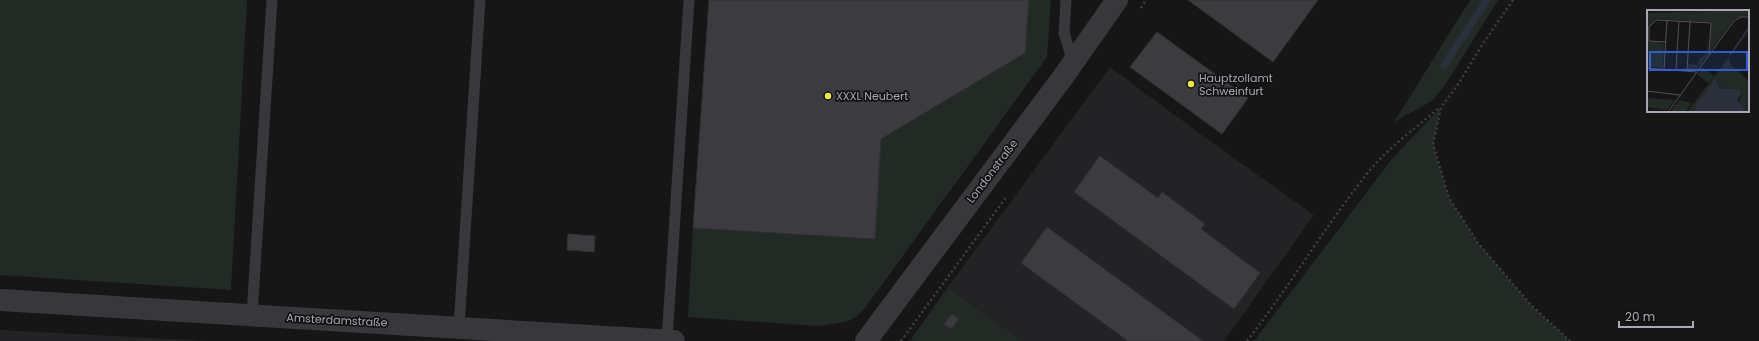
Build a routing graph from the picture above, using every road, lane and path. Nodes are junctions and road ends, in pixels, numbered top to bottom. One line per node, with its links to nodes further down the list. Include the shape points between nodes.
1 (272, 0): 10 (lane)
2 (480, 0): 11 (lane)
3 (689, 0): 12 (lane)
4 (1066, 0): 7 (lane, via 1064,33)
5 (1117, 0): 7 (street, Londonstraße)
6 (1513, 0): 8 (path, via 1460,83)
7 (1074, 62): 14 (street, Londonstraße)
8 (1441, 107): 15 (path, via 1401,138 1366,174); 16 (path, via 1433,144 1449,198 1478,243 1531,305)
9 (0, 300): 10 (street, Amsterdamstraße)
10 (252, 315): 11 (street, Amsterdamstraße)
11 (459, 327): 12 (street, Amsterdamstraße)
12 (667, 341): 13 (street, Amsterdamstraße)
13 (674, 341)
14 (866, 341)
15 (1247, 341)
16 (1570, 341)

